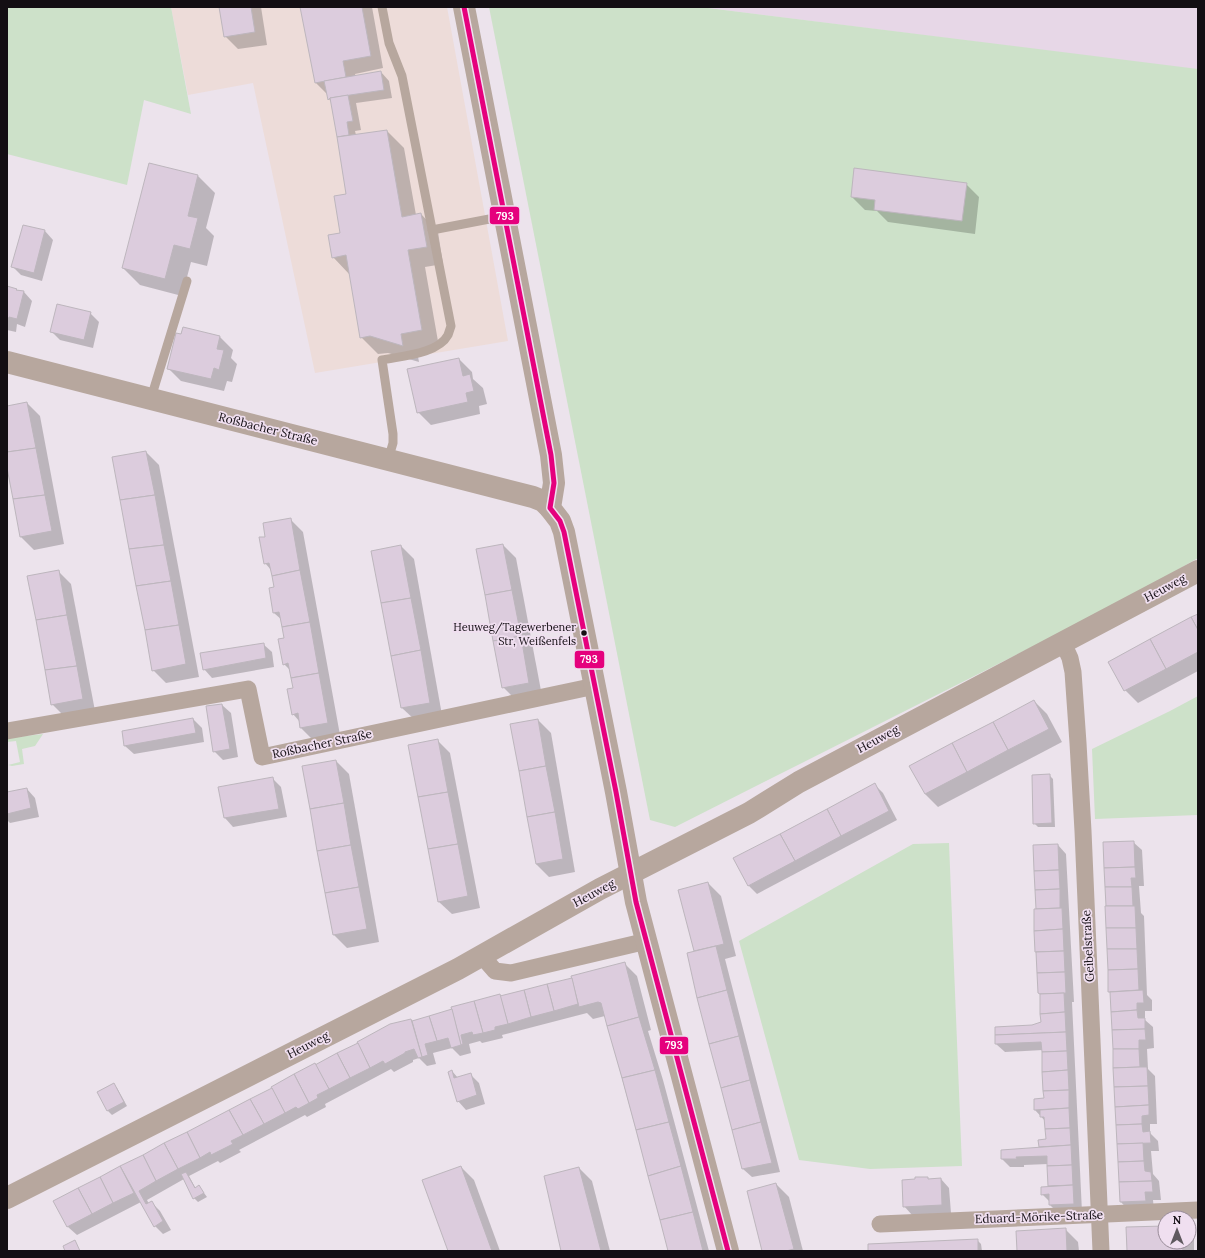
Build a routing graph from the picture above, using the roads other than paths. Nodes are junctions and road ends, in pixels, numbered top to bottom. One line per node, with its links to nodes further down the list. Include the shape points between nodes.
1 (382, 7): 4 (lane, via 389,43 402,76)
2 (464, 7): 3 (street)
3 (505, 216): 4 (lane); 9 (street, via 551,455 554,483)
4 (432, 230): 8 (lane, via 451,326 447,336 430,350 382,360 393,434)
5 (187, 281): 7 (lane)
6 (7, 362): 7 (street, Roßbacher Straße)
7 (151, 398): 8 (street, Roßbacher Straße)
8 (388, 460): 9 (street, Roßbacher Straße, via 533,497)
9 (550, 508): 12 (street, via 560,521 564,532)
10 (1198, 571): 11 (street, Heuweg)
11 (1063, 643): 14 (street, Heuweg, via 799,782 749,813); 19 (street, Geibelstraße, via 1073,672 1078,743)
12 (595, 686): 13 (street, Roßbacher Straße, via 262,757 248,689); 14 (street)
13 (7, 731)
14 (630, 874): 15 (street); 16 (street, Heuweg)
15 (647, 942): 16 (street, via 511,973 495,971); 21 (street)
16 (482, 956): 17 (street, Heuweg)
17 (7, 1198)
18 (1198, 1210): 19 (street, Eduard-Mörike-Straße)
19 (1100, 1214): 20 (street, Eduard-Mörike-Straße); 22 (street, Geibelstraße)
20 (880, 1224)
21 (728, 1251)
22 (1101, 1251)

